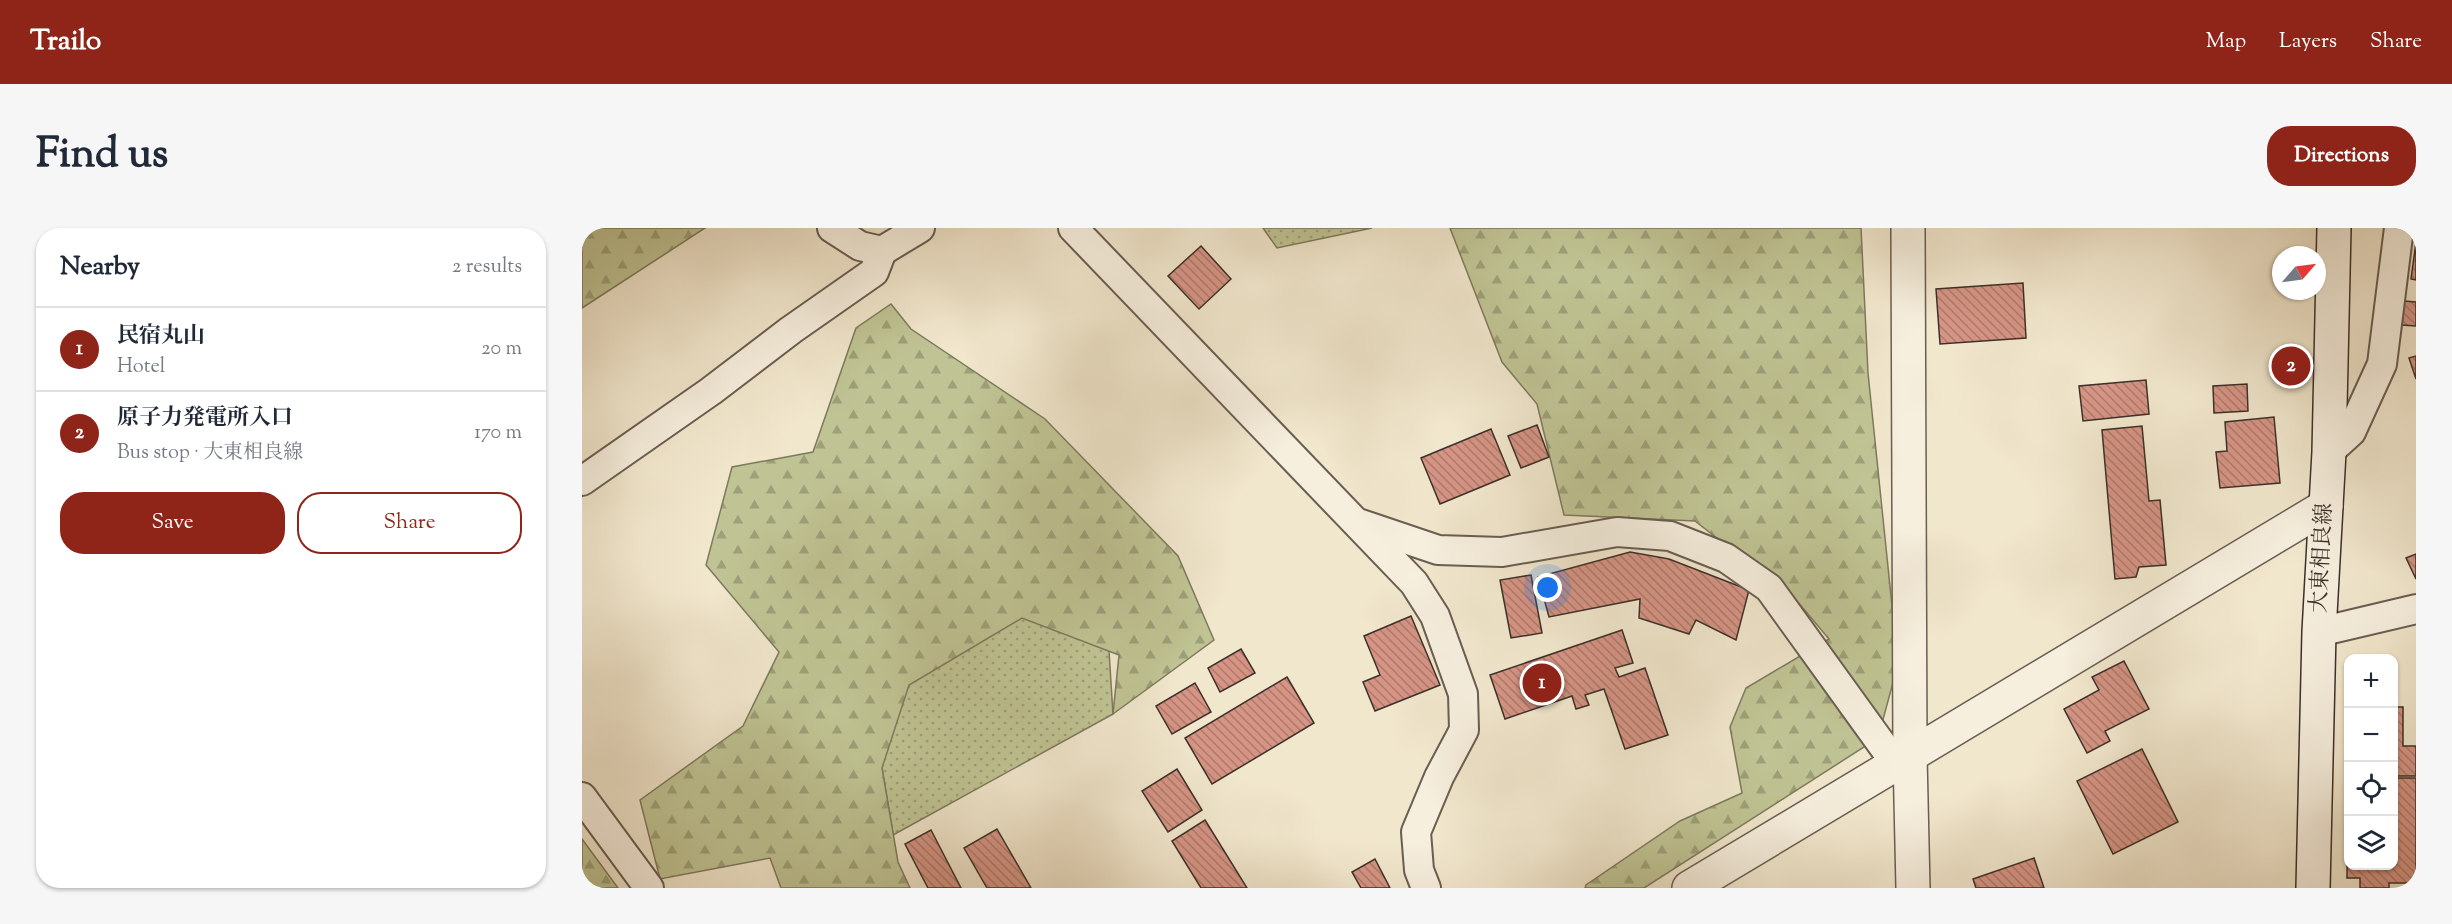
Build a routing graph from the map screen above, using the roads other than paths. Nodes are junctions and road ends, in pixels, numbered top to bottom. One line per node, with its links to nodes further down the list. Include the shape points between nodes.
1 (832, 228): 7 (street, via 860,246)
2 (920, 228): 7 (street)
3 (1073, 228): 11 (street)
4 (1908, 228): 14 (street)
5 (2334, 228): 8 (street, 大東相良線)
6 (2399, 228): 8 (street, via 2382,364 2351,432)
7 (882, 251): 9 (street, via 874,272)
8 (2329, 452): 10 (street, 大東相良線)
9 (582, 481)
10 (2326, 506): 13 (street, 大東相良線); 14 (street)
11 (1356, 522): 14 (street, via 1438,550 1502,552 1617,532 1670,536 1726,558 1769,588); 17 (street, via 1414,583 1436,616 1462,694 1464,730 1416,832 1419,870)
12 (2416, 609): 13 (street)
13 (2319, 632): 20 (street, 大東相良線)
14 (1903, 760): 18 (street); 19 (street)
15 (582, 797): 16 (street)
16 (649, 888)
17 (1426, 888)
18 (1689, 888)
19 (1913, 888)
20 (2313, 888)

